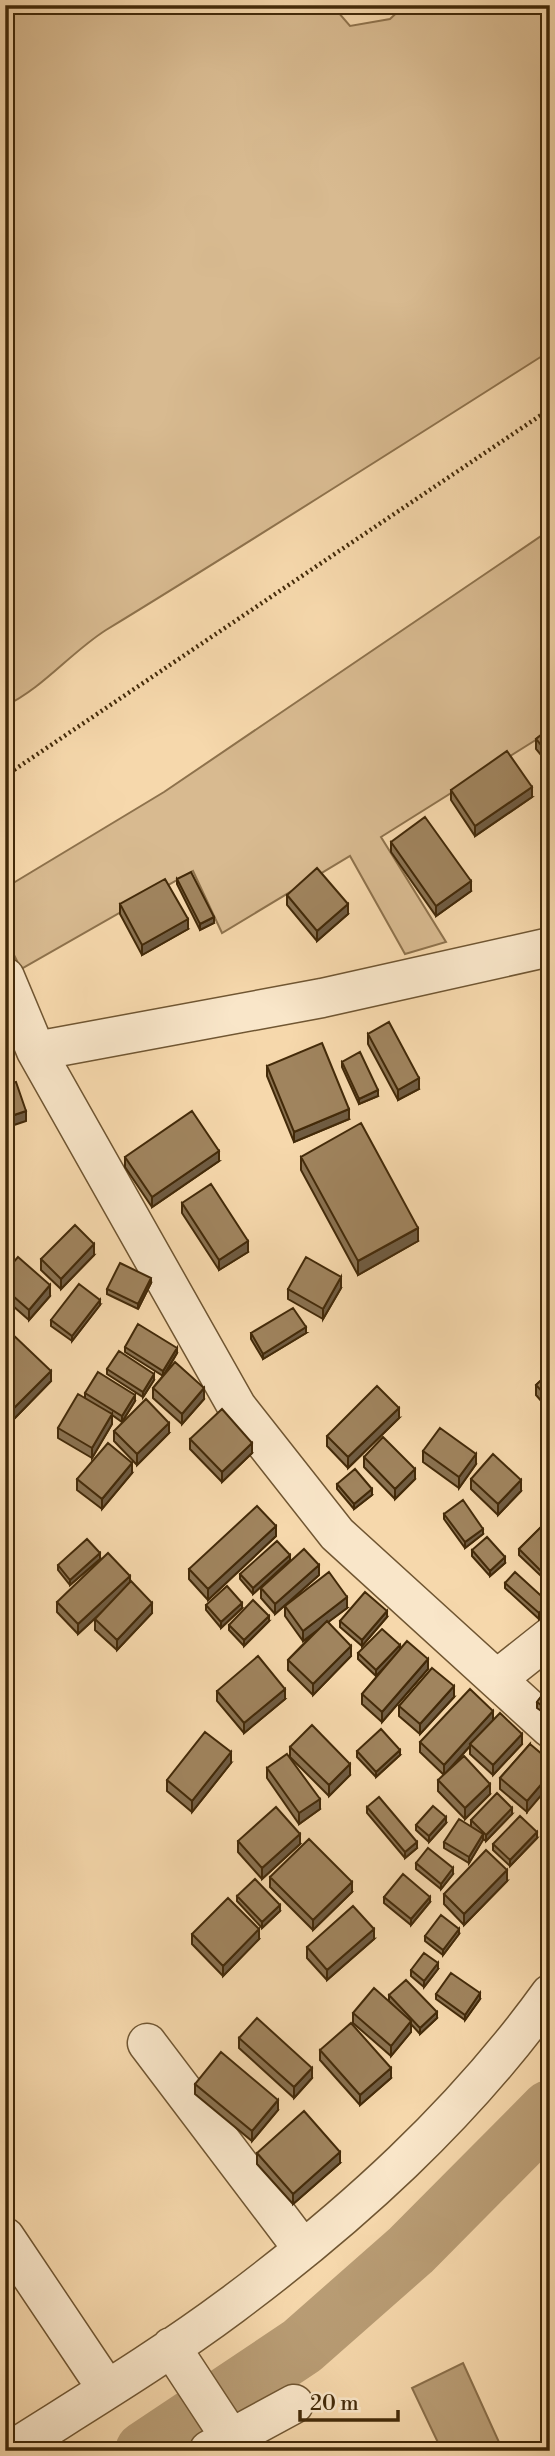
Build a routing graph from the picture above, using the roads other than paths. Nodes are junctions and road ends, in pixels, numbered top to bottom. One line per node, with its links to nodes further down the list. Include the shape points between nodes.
1 (550, 947): 3 (street, via 322,998)
2 (5, 977): 3 (street)
3 (36, 1051): 5 (street, via 237,1406 337,1534)
4 (550, 1637): 5 (street)
5 (497, 1679): 6 (street)
6 (550, 1728)
7 (550, 1994): 10 (street, via 447,2118 344,2217)
8 (147, 2043): 10 (street)
9 (5, 2237): 12 (street)
10 (303, 2249): 11 (street, via 230,2306)
11 (180, 2362): 12 (street); 14 (street)
12 (107, 2389): 15 (street)
13 (294, 2404): 14 (street)
14 (218, 2434)
15 (9, 2451)

